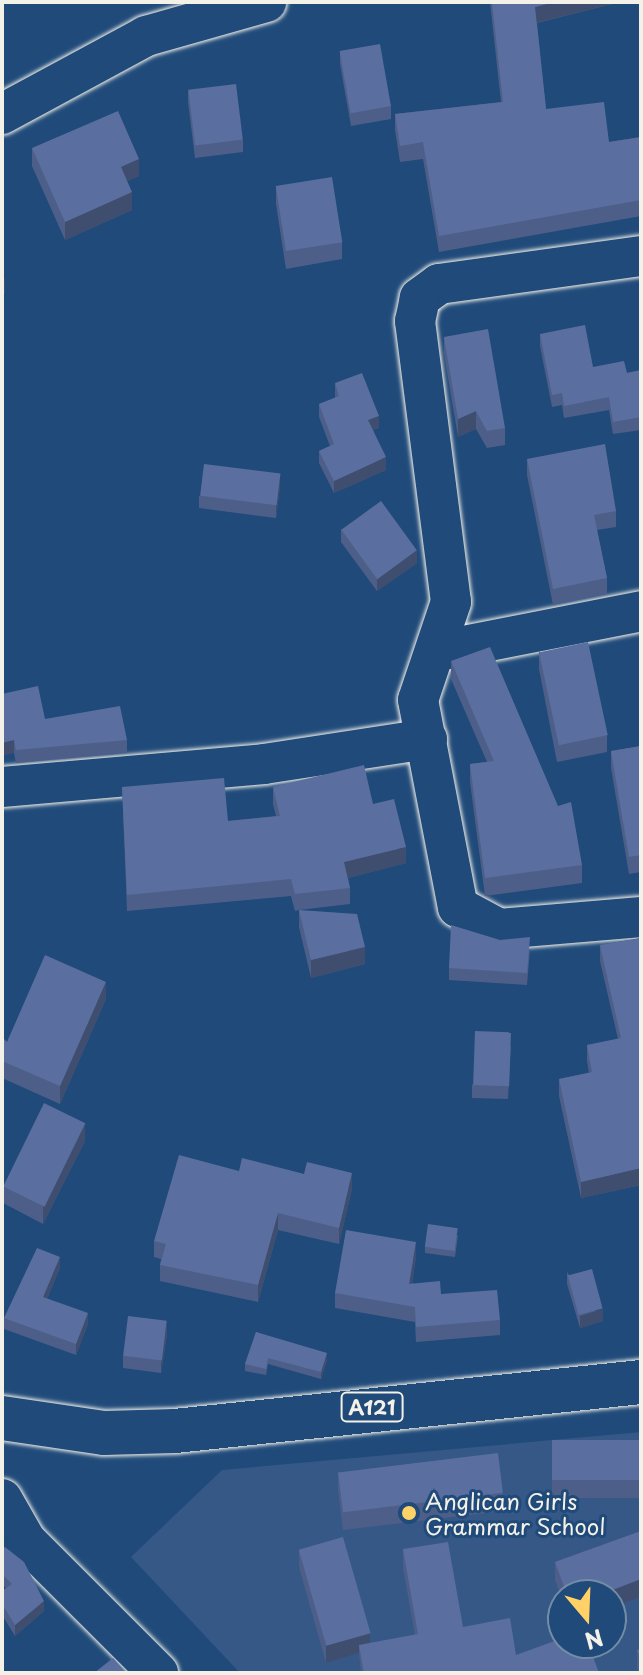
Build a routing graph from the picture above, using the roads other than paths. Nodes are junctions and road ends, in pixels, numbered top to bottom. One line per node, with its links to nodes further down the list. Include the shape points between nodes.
1 (266, 2): 2 (street, via 146,36)
2 (2, 114)
3 (641, 256): 5 (street, via 439,284 420,298 418,361 451,602)
4 (641, 611): 5 (street)
5 (438, 651): 6 (street, via 418,700)
6 (427, 739): 7 (street, via 264,764); 8 (street, via 458,907 475,921 499,929 559,928)
7 (2, 787)
8 (641, 917)
9 (641, 1382): 11 (main road, A121)
10 (2, 1418): 11 (main road, A121)
11 (104, 1433): 12 (main road, A121)
12 (2, 1443)
13 (2, 1499): 14 (street)
14 (14, 1536): 15 (street)
15 (158, 1673)

